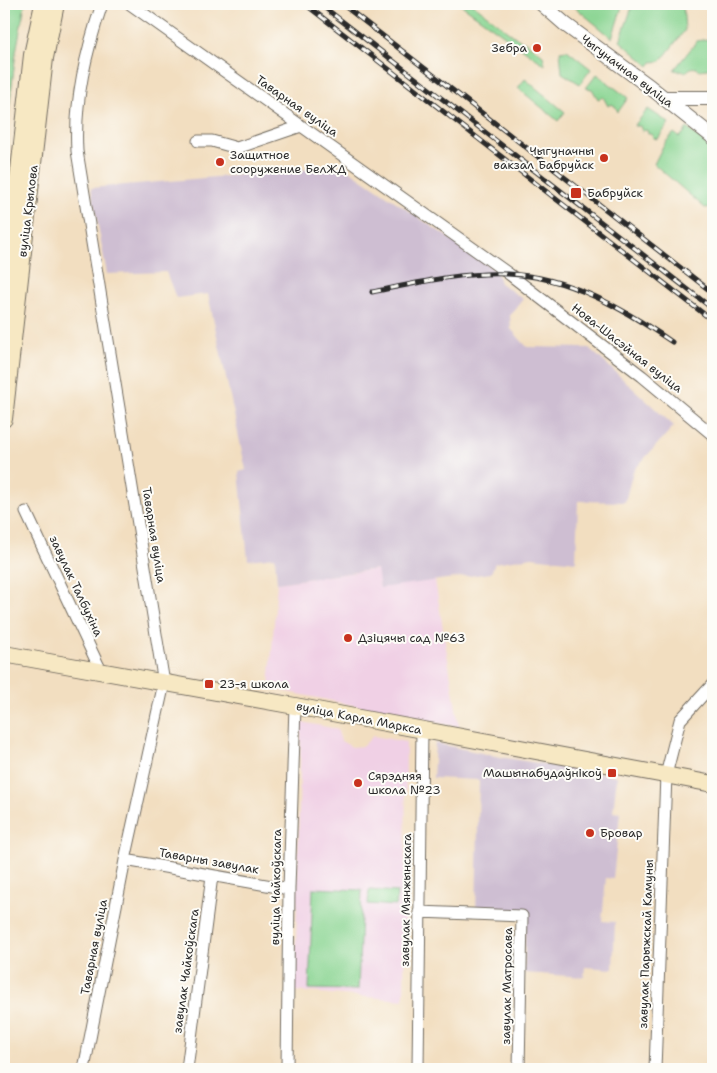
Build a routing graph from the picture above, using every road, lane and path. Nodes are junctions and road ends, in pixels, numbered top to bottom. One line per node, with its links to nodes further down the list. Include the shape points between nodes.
1 (43, 4): 12 (main road, вуліца Крылова, via 32,55)
2 (56, 4): 13 (main road, вуліца Крылова, via 45,58)
3 (102, 4): 18 (street, Таварная вуліца, via 83,65 76,126 77,151)
4 (130, 4): 8 (street, Таварная вуліца)
5 (542, 4): 6 (street, Чыгуначная вуліца)
6 (663, 98): 7 (street); 9 (street, Чыгуначная вуліца)
7 (713, 98)
8 (301, 126): 10 (street, via 237,148); 11 (street, Таварная вуліца)
9 (713, 137)
10 (198, 141)
11 (522, 284): 14 (street, Нова-Шасэйная вуліца)
12 (4, 303)
13 (4, 419)
14 (713, 435)
15 (26, 512): 17 (street, завулак Талбухіна)
16 (4, 654): 17 (main road, вуліца Карла Маркса)
17 (101, 672): 18 (main road, вуліца Карла Маркса)
18 (164, 683): 20 (main road, вуліца Карла Маркса); 24 (street, Таварная вуліца)
19 (713, 684): 22 (street, завулак Парыжскай Камуны, via 680,720)
20 (295, 706): 21 (main road, вуліца Карла Маркса); 26 (street, вуліца Чайкоўскага)
21 (422, 730): 22 (main road, вуліца Карла Маркса); 27 (street, завулак Мянжынскага)
22 (666, 775): 23 (main road, вуліца Карла Маркса); 33 (street, завулак Парыжскай Камуны)
23 (713, 784)
24 (125, 860): 25 (street, Таварны завулак); 28 (street, Таварная вуліца)
25 (212, 876): 26 (street, Таварны завулак); 29 (street, завулак Чайкоўскага)
26 (289, 889): 30 (street, вуліца Чайкоўскага)
27 (419, 912): 31 (street, завулак Мянжынскага); 32 (street, завулак Матросава, via 522,916)
28 (84, 1069)
29 (187, 1069)
30 (286, 1069)
31 (418, 1069)
32 (519, 1069)
33 (655, 1069)

